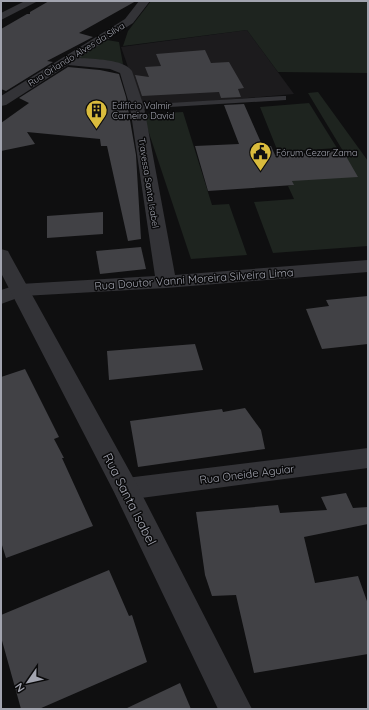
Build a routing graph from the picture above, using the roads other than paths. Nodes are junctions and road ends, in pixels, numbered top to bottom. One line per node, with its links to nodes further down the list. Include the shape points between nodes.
1 (34, 1): 3 (street)
2 (145, 1): 4 (street, Rua Orlando Alves da Silva, via 129,21)
3 (1, 17)
4 (66, 61): 6 (street, Rua Orlando Alves da Silva); 7 (street, Travessa Santa Isabel, via 118,66 126,71)
5 (283, 98): 7 (lane)
6 (1, 102)
7 (137, 107): 10 (street, Travessa Santa Isabel)
8 (1, 255): 11 (street, Rua Santa Isabel)
9 (368, 266): 10 (street, Rua Doutor Vanni Moreira Silveira Lima)
10 (166, 282): 11 (street, Rua Doutor Vanni Moreira Silveira Lima)
11 (11, 294): 13 (street, Rua Santa Isabel)
12 (368, 458): 13 (street, Rua Oneide Aguiar)
13 (126, 489): 14 (street, Rua Santa Isabel)
14 (235, 709)

